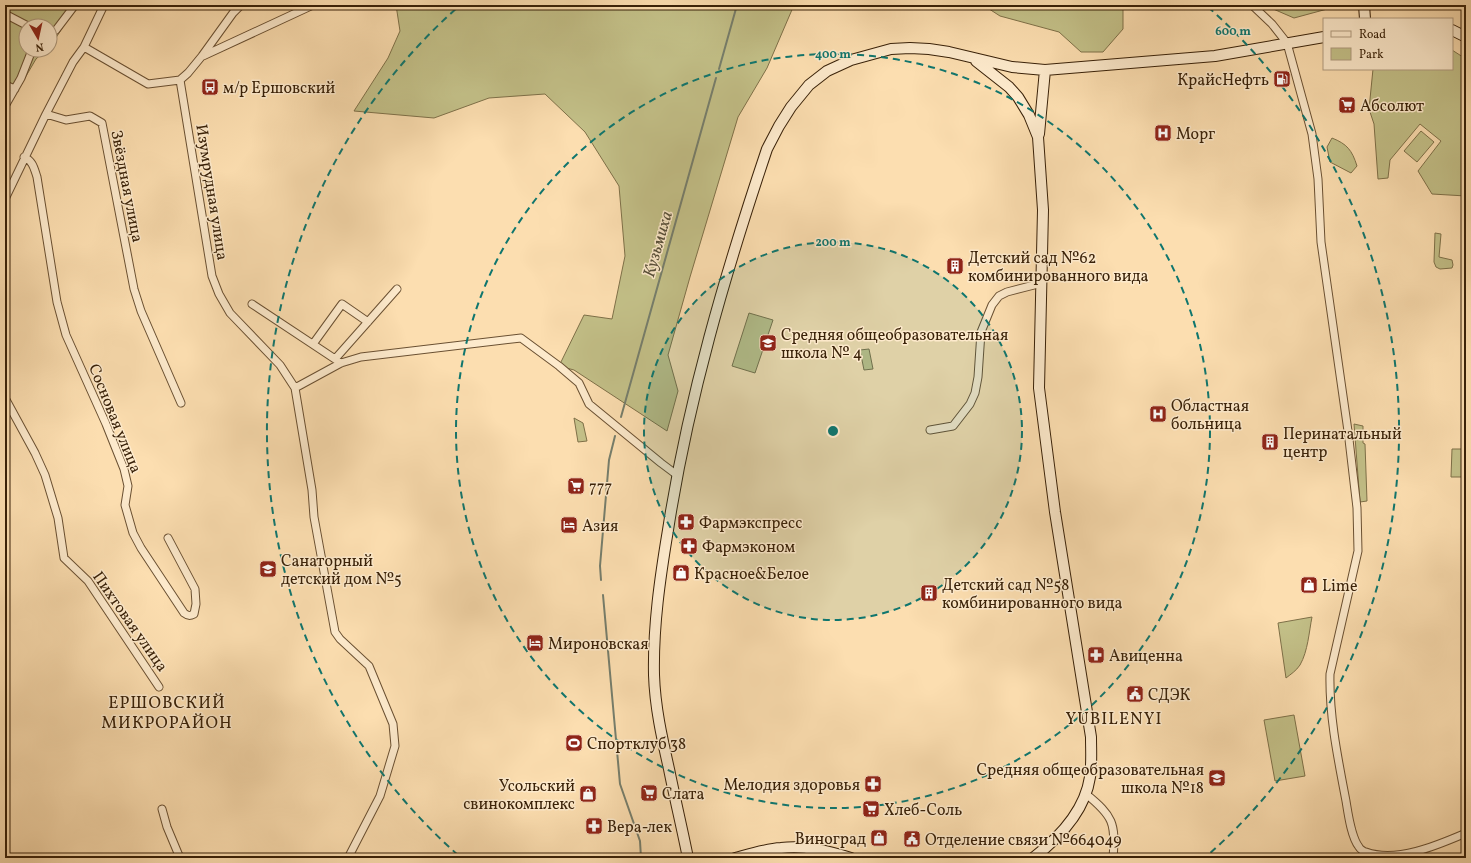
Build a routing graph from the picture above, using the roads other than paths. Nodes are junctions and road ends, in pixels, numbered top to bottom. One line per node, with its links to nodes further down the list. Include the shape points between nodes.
1 (75, 5): 10 (street)
2 (104, 5): 15 (street)
3 (241, 5): 16 (street)
4 (313, 5): 16 (street)
5 (1252, 5): 14 (street)
6 (1364, 5): 8 (main road)
7 (5, 14): 9 (street)
8 (1365, 18)
9 (18, 21)
10 (58, 27)
11 (1453, 30): 13 (main road)
12 (1323, 37): 14 (main road)
13 (1466, 37)
14 (1287, 43): 19 (main road, via 1208,56); 43 (street, via 1312,134 1318,179 1321,242 1357,508 1358,550 1330,674 1331,710 1353,835 1359,847 1365,852 1398,855 1418,851)
15 (84, 47): 20 (street, via 148,84); 24 (street, via 73,62)
16 (202, 56): 20 (street)
17 (29, 58): 22 (street)
18 (971, 58): 19 (main road, via 1012,67); 25 (main road, via 1018,97); 38 (main road, via 948,52 910,48 872,54 827,71 809,85 793,105 767,149 712,324 695,390)
19 (1045, 70): 25 (main road)
20 (180, 80): 34 (street, Изумрудная улица, via 212,276 230,313 280,365)
21 (5, 85): 22 (street)
22 (15, 89): 23 (street)
23 (5, 106)
24 (46, 114): 26 (street); 36 (street, Звёздная улица, via 66,120 90,116 102,123 134,289)
25 (1038, 137): 28 (main road, via 1043,189)
26 (24, 157): 27 (street); 39 (street, Сосновая улица, via 30,160 37,177 60,318 124,469 128,486 125,505 133,533 184,614 191,615 194,614 196,604 195,589)
27 (5, 199)
28 (1042, 282): 37 (street, via 1007,292 999,296 992,305 981,332 976,387 970,404 953,426); 41 (main road, via 1039,388 1090,737 1091,765)
29 (397, 289): 31 (street)
30 (252, 304): 32 (street)
31 (368, 322): 32 (street, via 342,304); 33 (street)
32 (313, 344): 33 (street)
33 (338, 361): 34 (street); 38 (street, via 521,338 579,383 589,404)
34 (295, 388): 45 (street, via 332,623 340,639 369,666 393,724 395,746 380,796)
35 (5, 398): 40 (street, Пихтовая улица, via 45,475 58,518 64,558 88,581)
36 (181, 403)
37 (930, 430)
38 (678, 475): 46 (main road, via 658,592 654,676 662,740)
39 (168, 538)
40 (159, 687)
41 (1086, 794): 49 (main road, via 1065,828); 50 (street, via 1109,815 1115,834)
42 (162, 809): 44 (street)
43 (1466, 833)
44 (180, 858)
45 (348, 858)
46 (688, 858)
47 (736, 858): 48 (main road, via 767,850 795,847 811,848)
48 (851, 858)
49 (1033, 858)
50 (1113, 858)

